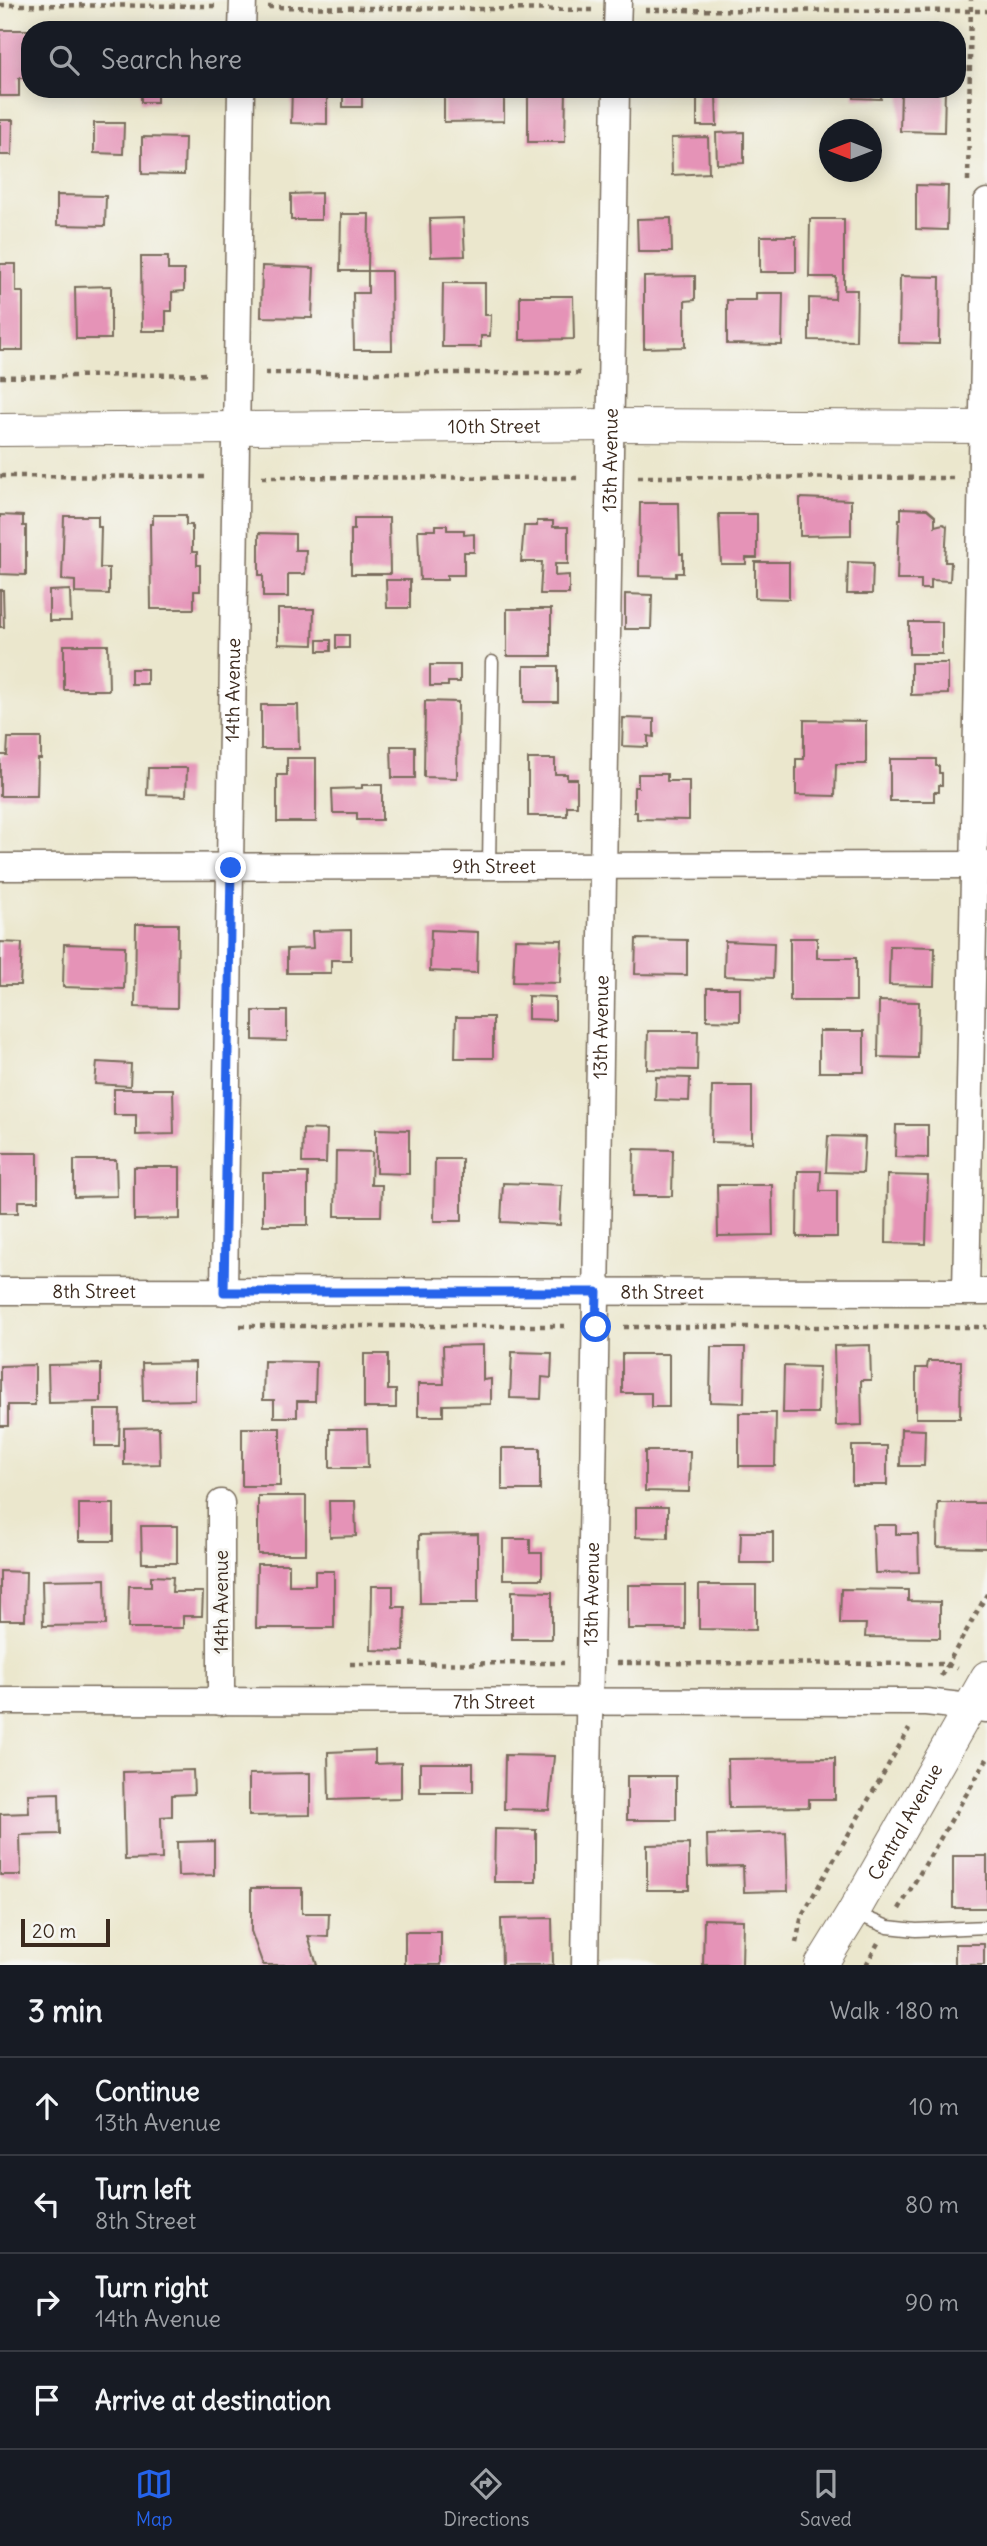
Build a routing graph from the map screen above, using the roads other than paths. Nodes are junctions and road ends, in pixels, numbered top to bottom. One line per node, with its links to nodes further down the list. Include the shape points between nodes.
1 (241, 98): 5 (street, 14th Avenue)
2 (616, 98): 4 (street, 13th Avenue)
3 (987, 202): 6 (street)
4 (611, 425): 5 (street, 10th Street); 6 (street, 10th Street); 12 (street, 13th Avenue)
5 (234, 426): 7 (street, 10th Street); 13 (street, 14th Avenue)
6 (985, 426): 9 (street)
7 (0, 430)
8 (492, 662): 10 (lane)
9 (980, 865): 12 (street, 9th Street); 17 (street)
10 (489, 866): 12 (street, 9th Street); 13 (street, 9th Street)
11 (0, 867): 13 (street, 9th Street)
12 (604, 867): 16 (street, 13th Avenue)
13 (231, 868): 15 (street, 14th Avenue)
14 (0, 1291): 15 (street, 8th Street)
15 (224, 1292): 16 (street, 8th Street)
16 (597, 1292): 17 (street, 8th Street); 22 (street, 13th Avenue)
17 (977, 1292)
18 (221, 1503): 21 (street, 14th Avenue)
19 (976, 1674): 23 (street, Central Avenue)
20 (0, 1701): 21 (street, 7th Street)
21 (221, 1702): 22 (street, 7th Street)
22 (590, 1702): 23 (street, 7th Street, via 926,1702); 26 (street, 13th Avenue)
23 (978, 1708): 24 (street, Central Avenue)
24 (853, 1913): 25 (lane, via 888,1927 916,1930); 27 (street, Central Avenue)
25 (987, 1927)
26 (585, 1965)
27 (821, 1965)

